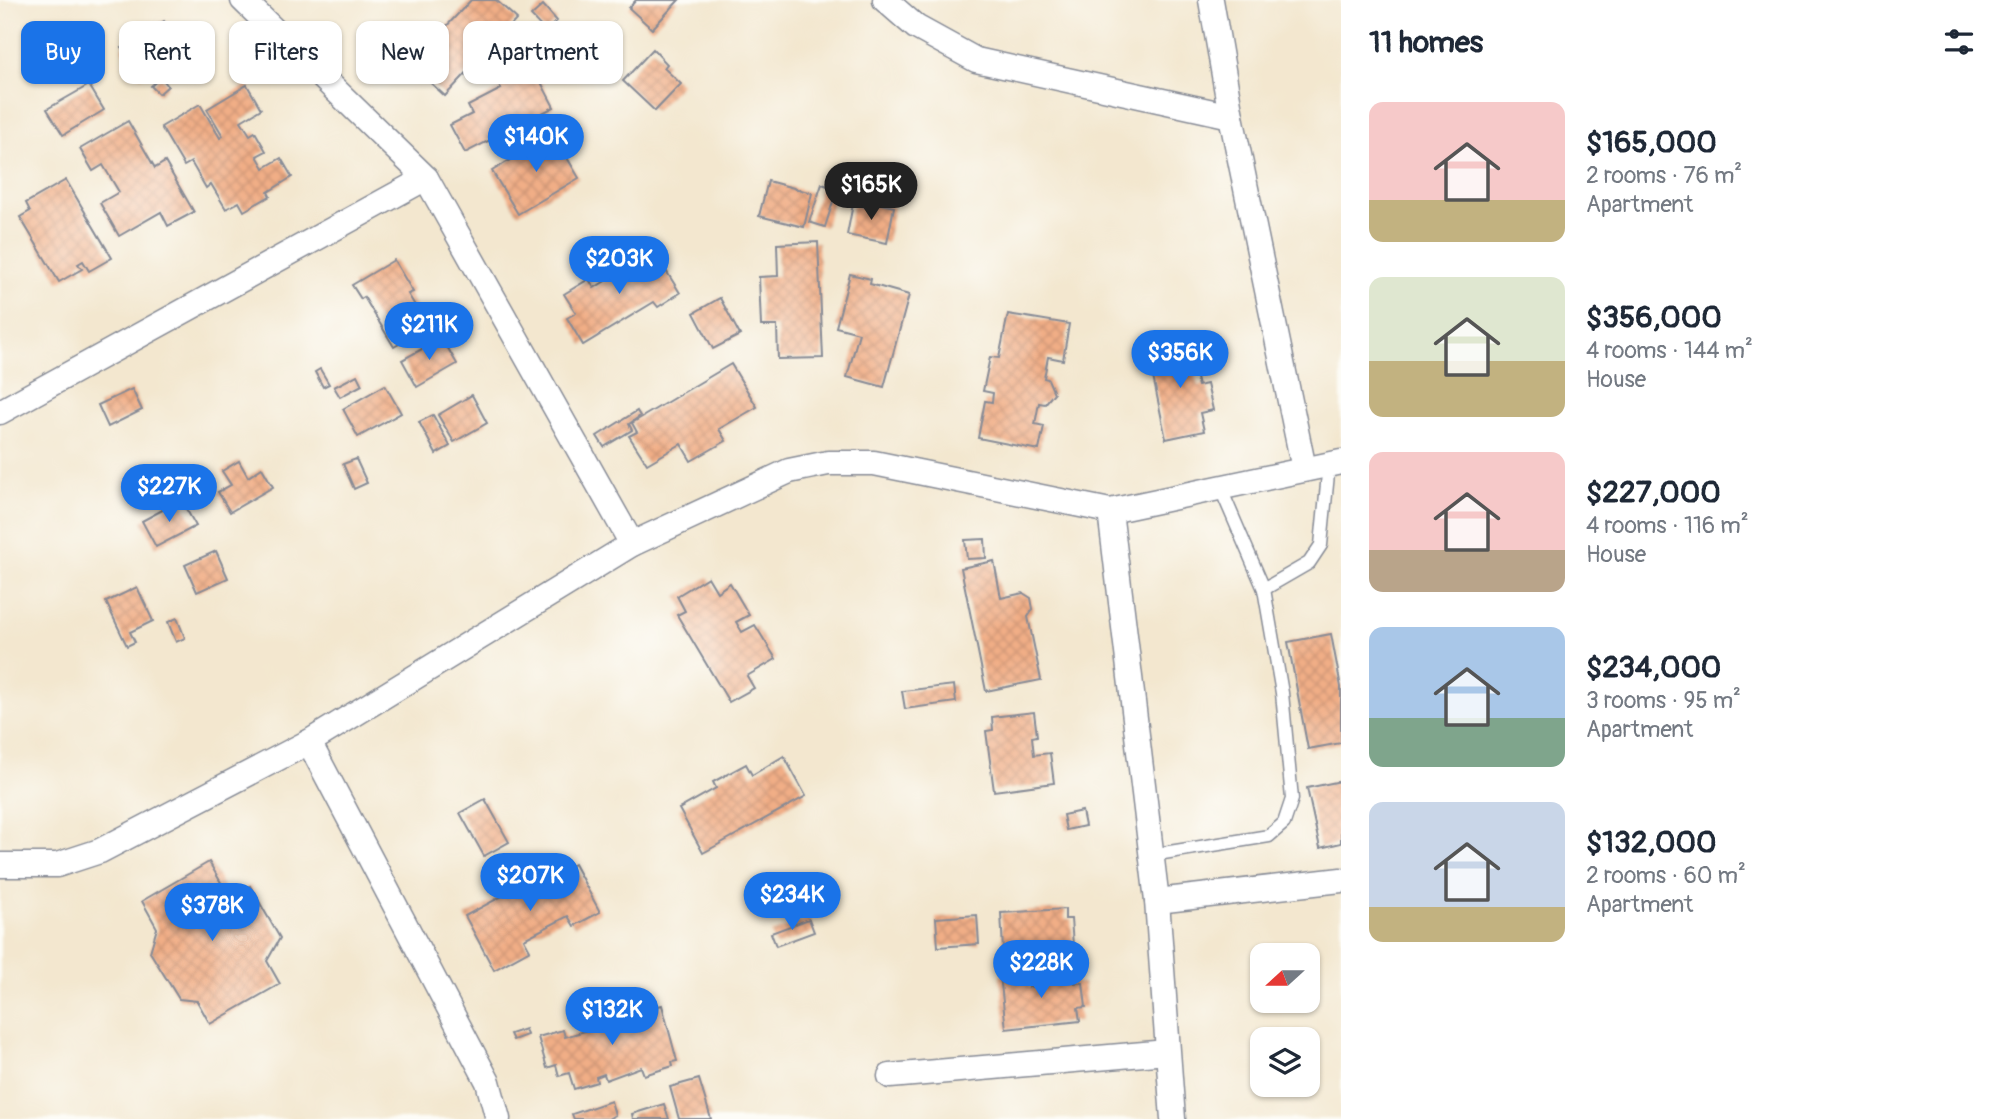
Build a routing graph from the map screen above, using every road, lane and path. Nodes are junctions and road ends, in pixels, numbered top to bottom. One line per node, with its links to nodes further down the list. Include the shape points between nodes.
1 (243, 0): 5 (street)
2 (886, 0): 4 (street, via 916,27 976,60)
3 (1211, 0): 4 (street)
4 (1231, 116): 8 (street)
5 (426, 178): 6 (street); 11 (street)
6 (0, 412)
7 (1335, 463): 8 (street); 12 (lane, via 1321,545 1309,563)
8 (1304, 469): 9 (street)
9 (1220, 487): 10 (street); 12 (lane)
10 (1110, 511): 11 (street, via 874,463 828,463 789,471); 14 (street)
11 (632, 544): 13 (street)
12 (1264, 589): 14 (lane, via 1282,693 1292,799 1284,823 1269,836)
13 (309, 742): 15 (street, via 100,851 57,865); 20 (street, via 488,1082)
14 (1151, 855): 17 (street)
15 (0, 865)
16 (1341, 880): 17 (street)
17 (1157, 901): 18 (street)
18 (1167, 1052): 19 (street); 21 (street)
19 (890, 1076)
20 (498, 1119)
21 (1173, 1119)

